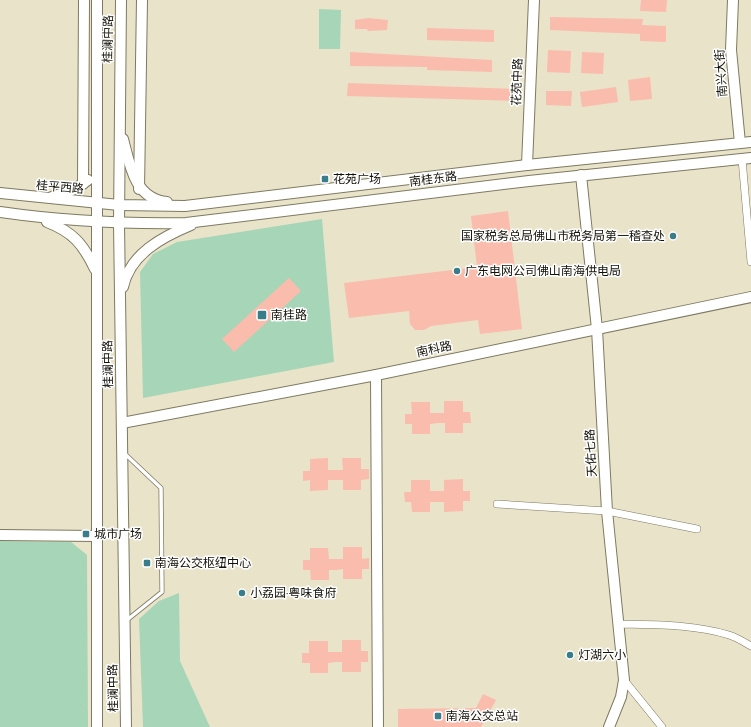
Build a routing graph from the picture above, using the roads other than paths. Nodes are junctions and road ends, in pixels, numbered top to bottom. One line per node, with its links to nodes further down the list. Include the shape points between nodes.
1 (84, 0): 16 (main road)
2 (89, 0): 8 (main road)
3 (97, 0): 8 (main road, 桂澜中路)
4 (121, 0): 9 (main road, 桂澜中路)
5 (142, 0): 17 (main road)
6 (534, 0): 14 (main road, 花苑中路)
7 (734, 0): 11 (main road, 南兴大街, via 731,50)
8 (97, 12): 13 (main road, 桂澜中路)
9 (120, 126): 17 (main road); 21 (main road, 桂澜中路)
10 (751, 142): 11 (main road, 南桂东路)
11 (740, 144): 14 (main road, 南桂东路)
12 (746, 158): 15 (main road, 南桂东路); 28 (street)
13 (97, 159): 16 (main road, via 91,178); 20 (main road, 桂澜中路)
14 (527, 165): 22 (main road, 南桂东路)
15 (581, 175): 26 (main road, 南桂东路); 32 (main road, 天佑七路)
16 (83, 184): 19 (main road)
17 (139, 189): 22 (main road, via 158,202)
18 (0, 193): 19 (main road, 桂平西路)
19 (49, 199): 20 (main road, 桂平西路)
20 (96, 203): 21 (main road, 桂平西路); 25 (main road, 桂澜中路)
21 (119, 205): 22 (main road, 南桂东路); 27 (main road, 桂澜中路)
22 (191, 205)
23 (0, 212): 24 (main road)
24 (36, 217): 25 (main road); 29 (main road, via 61,227 75,237)
25 (96, 222): 27 (main road); 29 (main road, 桂澜中路)
26 (198, 222): 27 (main road, 南桂东路); 31 (main road, via 160,239 137,258 125,276)
27 (119, 223): 31 (main road, 桂澜中路)
28 (751, 262)
29 (96, 271): 40 (main road, 桂澜中路)
30 (751, 297): 32 (main road, 南科路)
31 (120, 303): 34 (main road, 桂澜中路)
32 (597, 329): 33 (main road, 南科路); 37 (main road, 天佑七路)
33 (376, 375): 34 (main road, 南科路); 47 (main road)
34 (122, 424): 35 (main road, 桂澜中路)
35 (122, 451): 41 (main road, 桂澜中路); 41 (lane, via 161,488 162,592)
36 (497, 504): 37 (street)
37 (607, 511): 38 (street); 42 (main road, 天佑七路)
38 (697, 529)
39 (0, 535): 40 (main road)
40 (96, 536): 45 (main road, 桂澜中路)
41 (124, 622): 46 (main road, 桂澜中路)
42 (618, 624): 43 (street, via 702,629 730,635); 44 (main road, 天佑七路)
43 (751, 646)
44 (624, 680): 48 (main road, 天佑七路, via 621,697); 49 (street)
45 (97, 727)
46 (126, 727)
47 (378, 727)
48 (608, 727)
49 (662, 727)

